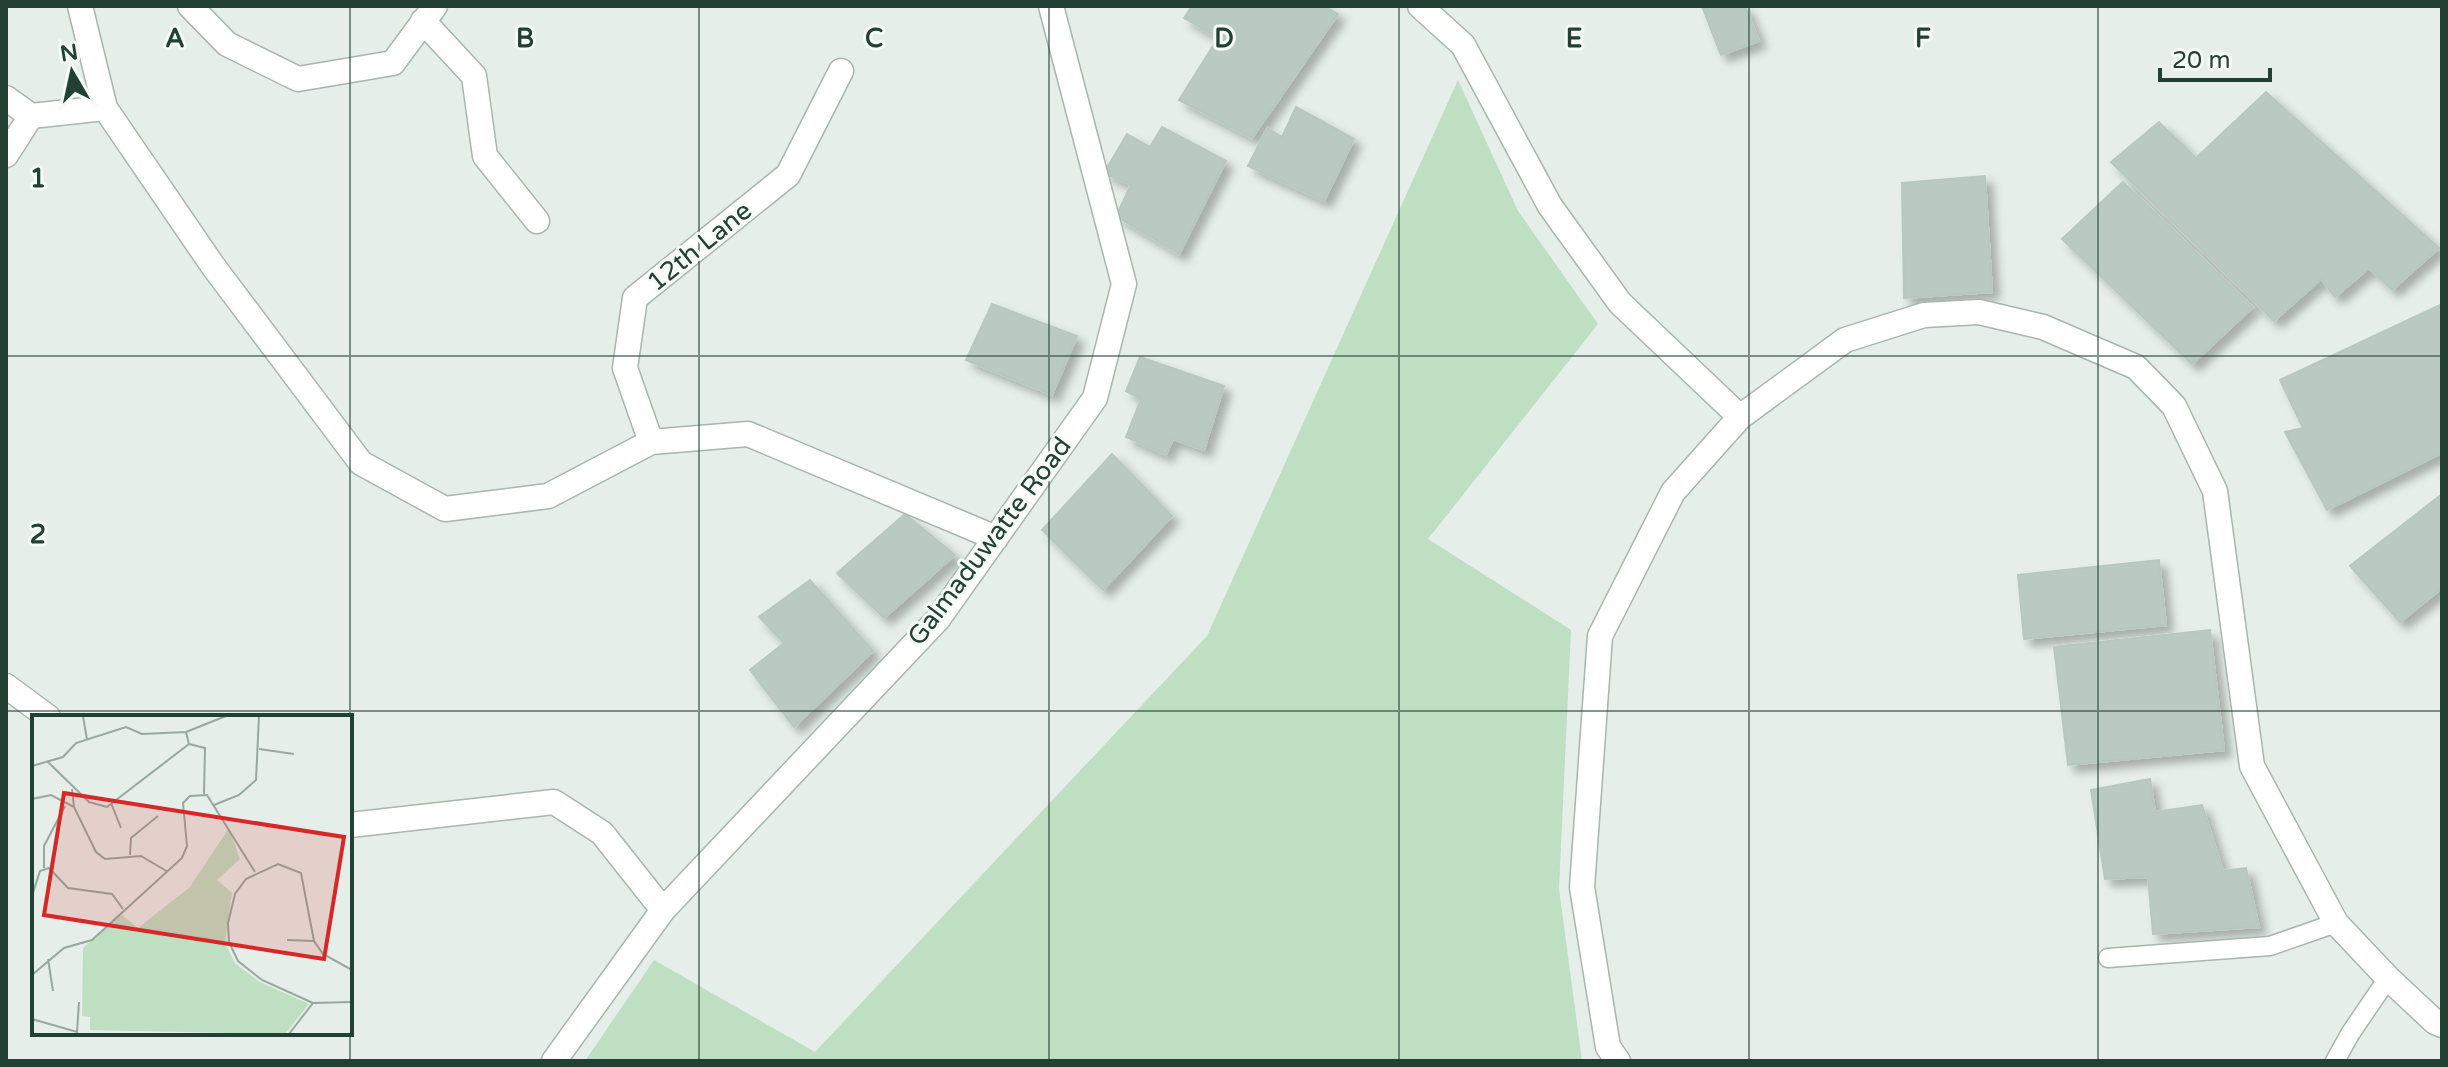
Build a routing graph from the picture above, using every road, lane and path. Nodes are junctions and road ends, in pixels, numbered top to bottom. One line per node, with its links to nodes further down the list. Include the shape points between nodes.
1 (80, 6): 8 (street)
2 (190, 6): 5 (street, via 227,44 298,79 393,63)
3 (1051, 6): 14 (street, Galmaduwatte Road, via 1124,284 1095,398)
4 (1420, 6): 12 (street, via 1463,45 1550,206 1620,303)
5 (429, 14): 11 (street, via 474,76 485,156)
6 (841, 71): 13 (street, 12th Lane, via 788,175 635,298 625,368)
7 (6, 98): 9 (street)
8 (105, 108): 9 (street); 13 (street, via 213,266 361,463 445,509 548,496)
9 (31, 116): 10 (street)
10 (6, 155)
11 (537, 221)
12 (1740, 417): 19 (street, via 1845,340 1924,315 1979,312 2043,327 2136,367 2174,406 2215,491 2252,766); 24 (street, via 1673,492 1600,636 1582,887 1608,1047)
13 (651, 442): 14 (street, via 748,434)
14 (996, 538): 18 (street, Galmaduwatte Road, via 938,619)
15 (6, 686): 16 (street)
16 (45, 715)
17 (352, 825): 18 (street, via 554,802 602,833)
18 (663, 910): 23 (street, Galmaduwatte Road)
19 (2336, 923): 20 (lane, via 2270,946); 21 (street)
20 (2108, 958)
21 (2388, 978): 22 (street); 25 (lane)
22 (2442, 1025)
23 (554, 1061)
24 (1618, 1061)
25 (2335, 1061)

